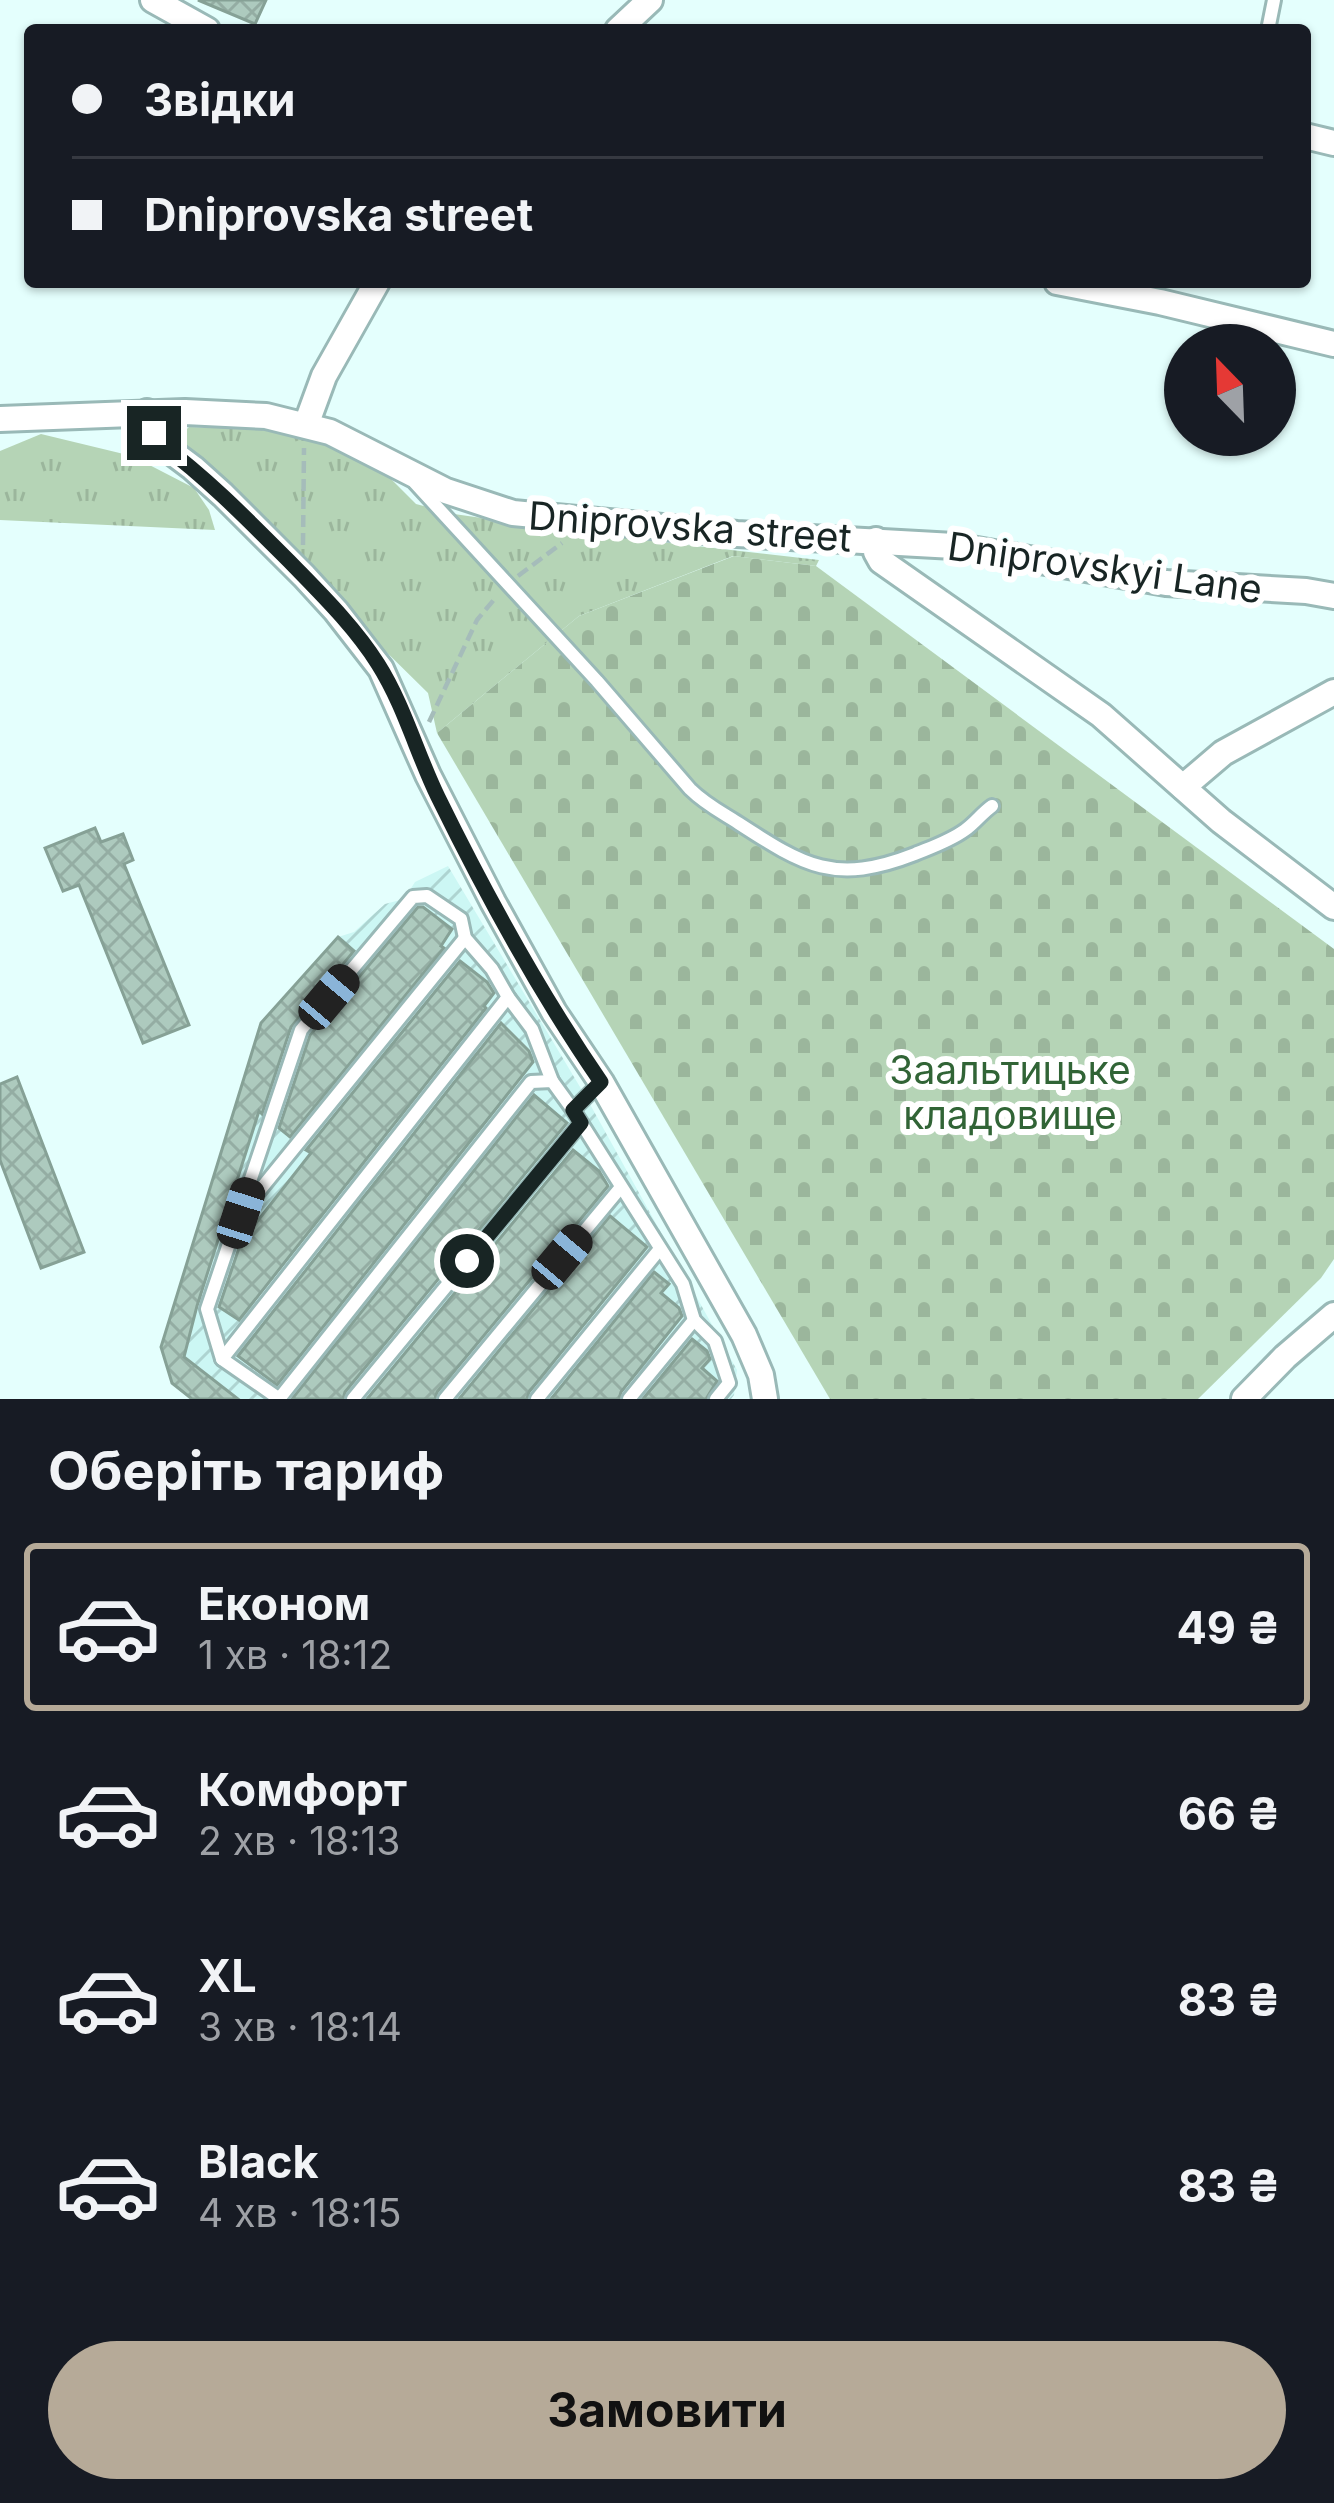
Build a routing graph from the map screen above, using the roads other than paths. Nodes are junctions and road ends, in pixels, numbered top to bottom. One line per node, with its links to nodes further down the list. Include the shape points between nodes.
1 (153, 0): 3 (street)
2 (650, 0): 4 (street)
3 (202, 17)
4 (624, 24)
5 (374, 288): 10 (street)
6 (1088, 288): 7 (street)
7 (1334, 344)
8 (147, 412): 9 (street, Dniprovska street); 10 (street, Dniprovska street); 21 (street, via 161,444 304,576 372,655 534,977)
9 (0, 419)
10 (306, 424): 11 (street, Dniprovska street)
11 (402, 468): 12 (street, Dniprovska street, via 513,513); 16 (lane, via 690,790 778,851 832,869 872,867 953,838)
12 (876, 540): 13 (street, Dniprovskyi Lane, via 1166,583); 15 (street, Dniprovska street, via 881,561 1070,691)
13 (1334, 596)
14 (1334, 692): 15 (street, via 1223,753)
15 (1183, 787): 17 (street, Dniprovska street)
16 (992, 806)
17 (1334, 907)
18 (466, 938): 19 (lane); 25 (lane); 25 (lane, via 461,919 427,896 412,897 302,1030)
19 (508, 997): 20 (lane, via 532,1029); 29 (lane)
20 (552, 1081): 22 (lane); 30 (lane, via 530,1082)
21 (601, 1082): 22 (lane); 36 (street, via 744,1335)
22 (573, 1110): 23 (lane)
23 (581, 1123): 24 (lane); 31 (lane)
24 (621, 1186): 26 (lane); 32 (lane)
25 (241, 1213): 29 (lane, via 207,1309)
26 (659, 1250): 28 (lane); 33 (lane)
27 (1334, 1315): 37 (street)
28 (694, 1320): 34 (lane); 35 (lane, via 715,1341 729,1383)
29 (222, 1359): 30 (lane)
30 (279, 1398)
31 (352, 1399)
32 (446, 1399)
33 (537, 1399)
34 (629, 1399)
35 (716, 1399)
36 (765, 1399)
37 (1244, 1399)

